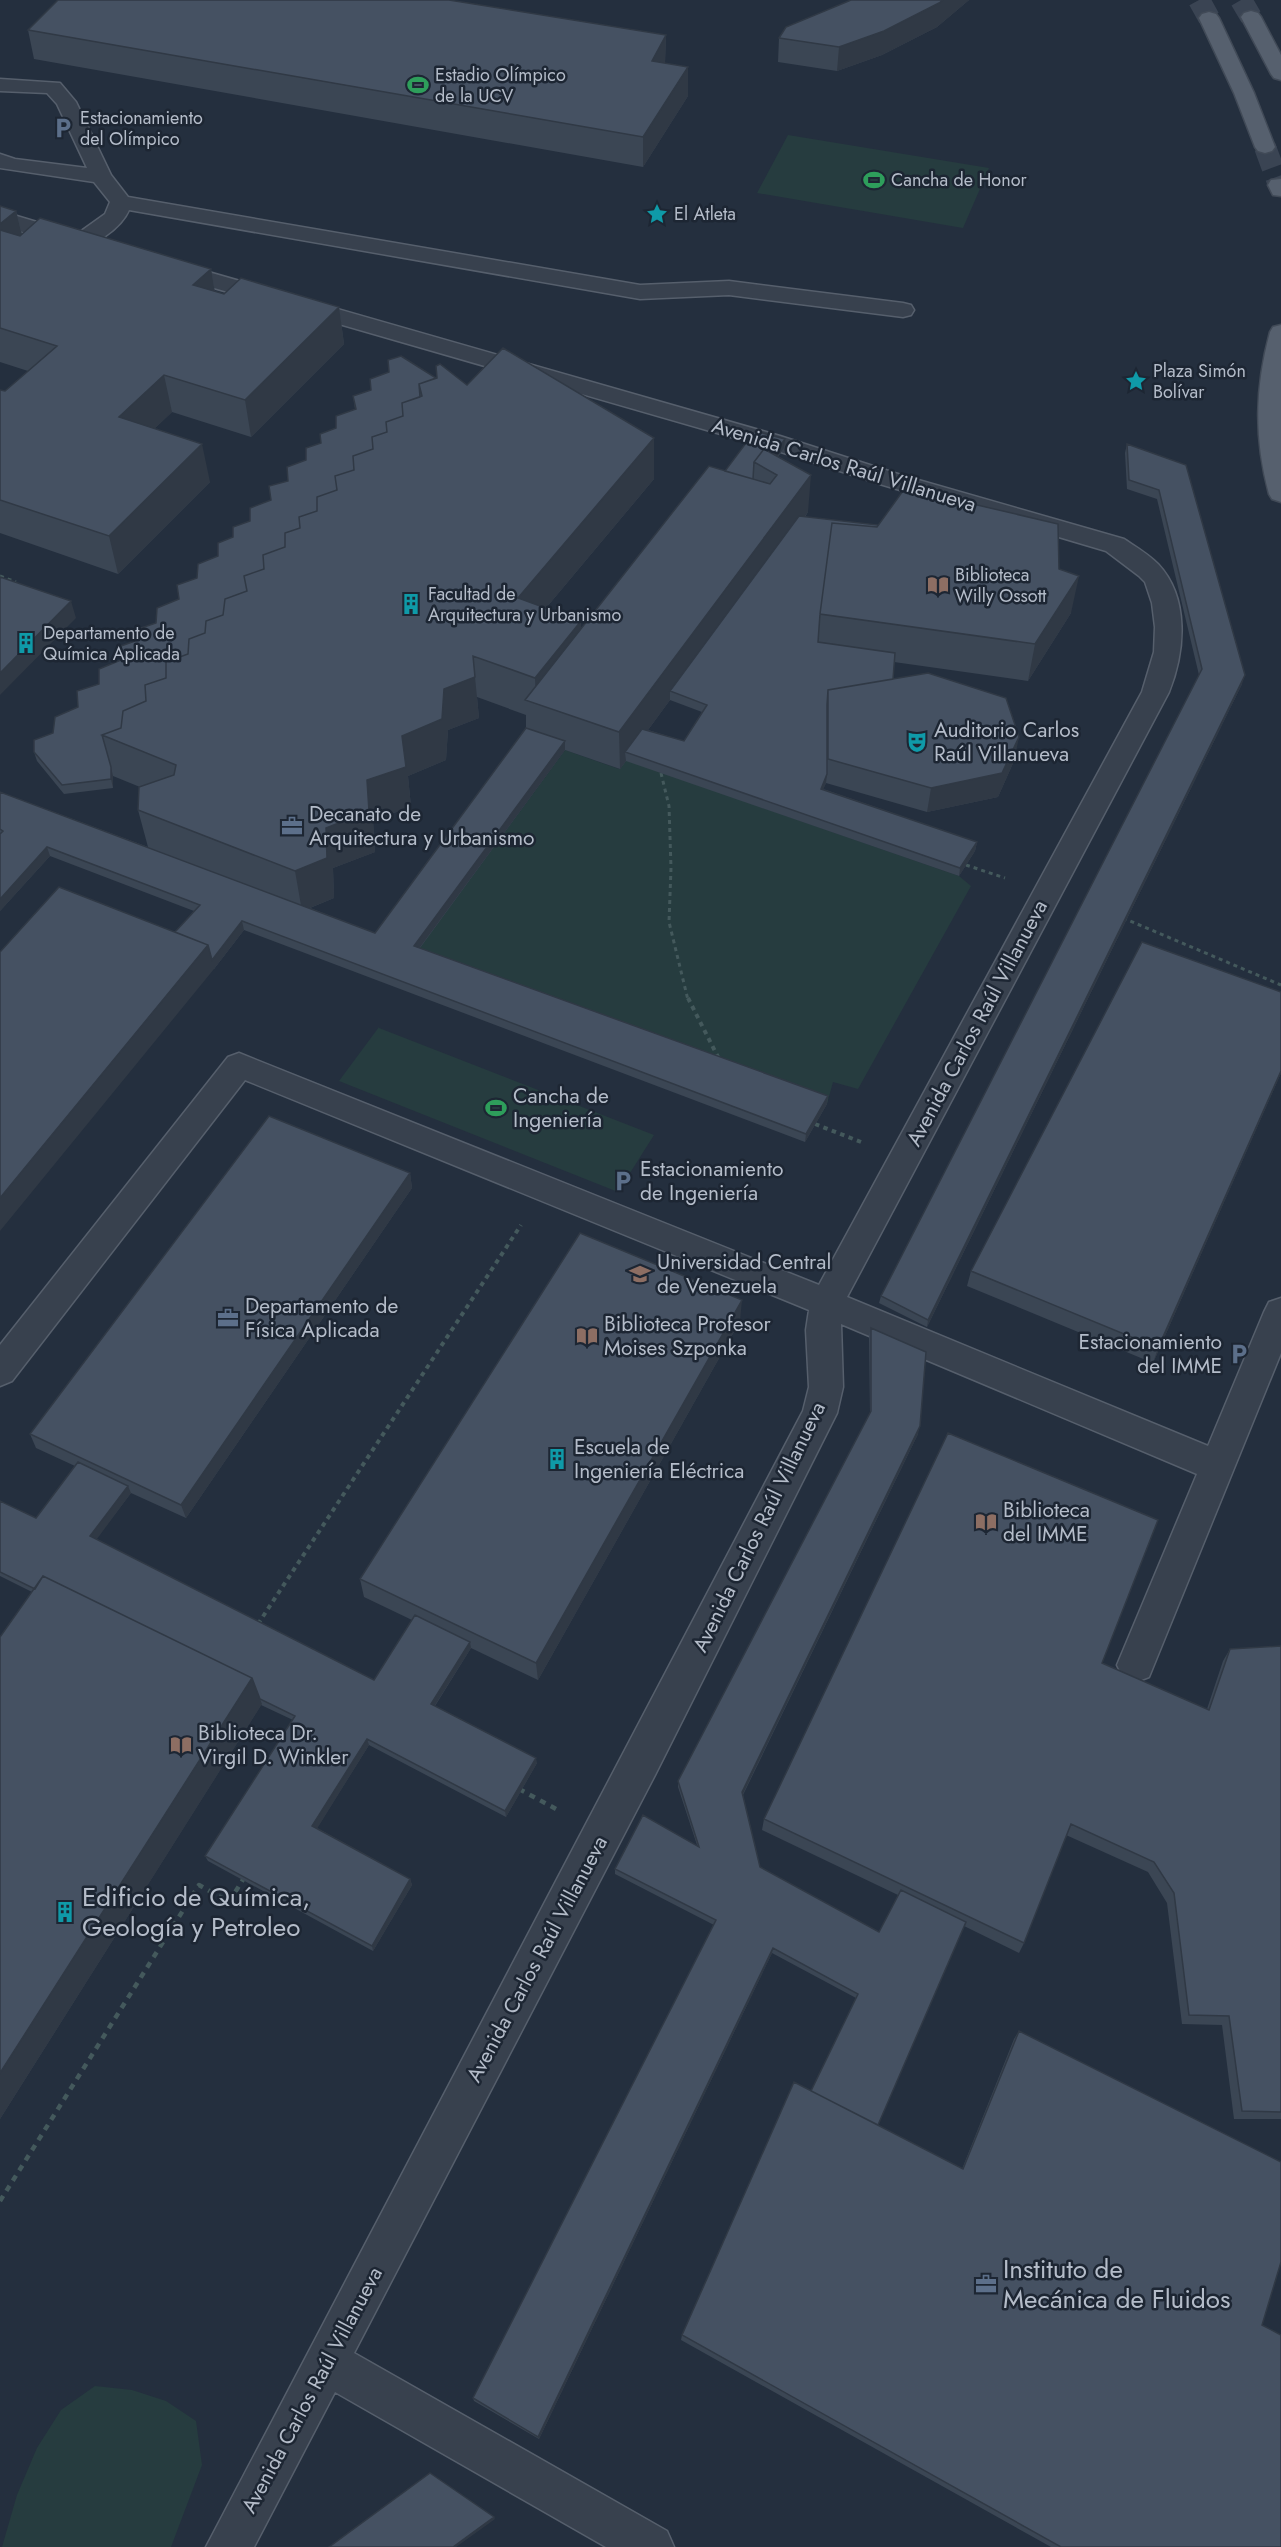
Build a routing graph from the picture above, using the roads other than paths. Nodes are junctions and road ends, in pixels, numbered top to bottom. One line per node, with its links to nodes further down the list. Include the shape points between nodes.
1 (1251, 17): 3 (main road)
2 (1209, 18): 5 (main road)
3 (1281, 74)
4 (0, 85): 7 (lane, via 53,87 66,102)
5 (1265, 147)
6 (0, 160): 7 (lane, via 10,165)
7 (101, 176): 8 (lane)
8 (121, 202): 10 (lane, via 115,217); 13 (lane, via 640,292 729,288)
9 (0, 218): 10 (lane)
10 (80, 242): 11 (lane)
11 (111, 251)
12 (146, 261): 16 (lane, Avenida Carlos Raúl Villanueva, via 771,441 1115,545 1138,560 1157,581 1166,608 1169,642 1162,676)
13 (903, 310)
14 (1281, 333): 15 (main road, via 1273,363 1267,419)
15 (1281, 494)
16 (827, 1304): 18 (lane, via 239,1065); 19 (lane); 21 (lane, Avenida Carlos Raúl Villanueva, via 823,1330 826,1387 819,1413 636,1772)
17 (1281, 1312): 19 (lane)
18 (0, 1371)
19 (1217, 1466): 20 (lane)
20 (1136, 1665)
21 (326, 2362): 22 (lane, Avenida Carlos Raúl Villanueva); 23 (lane)
22 (229, 2547)
23 (651, 2547)

